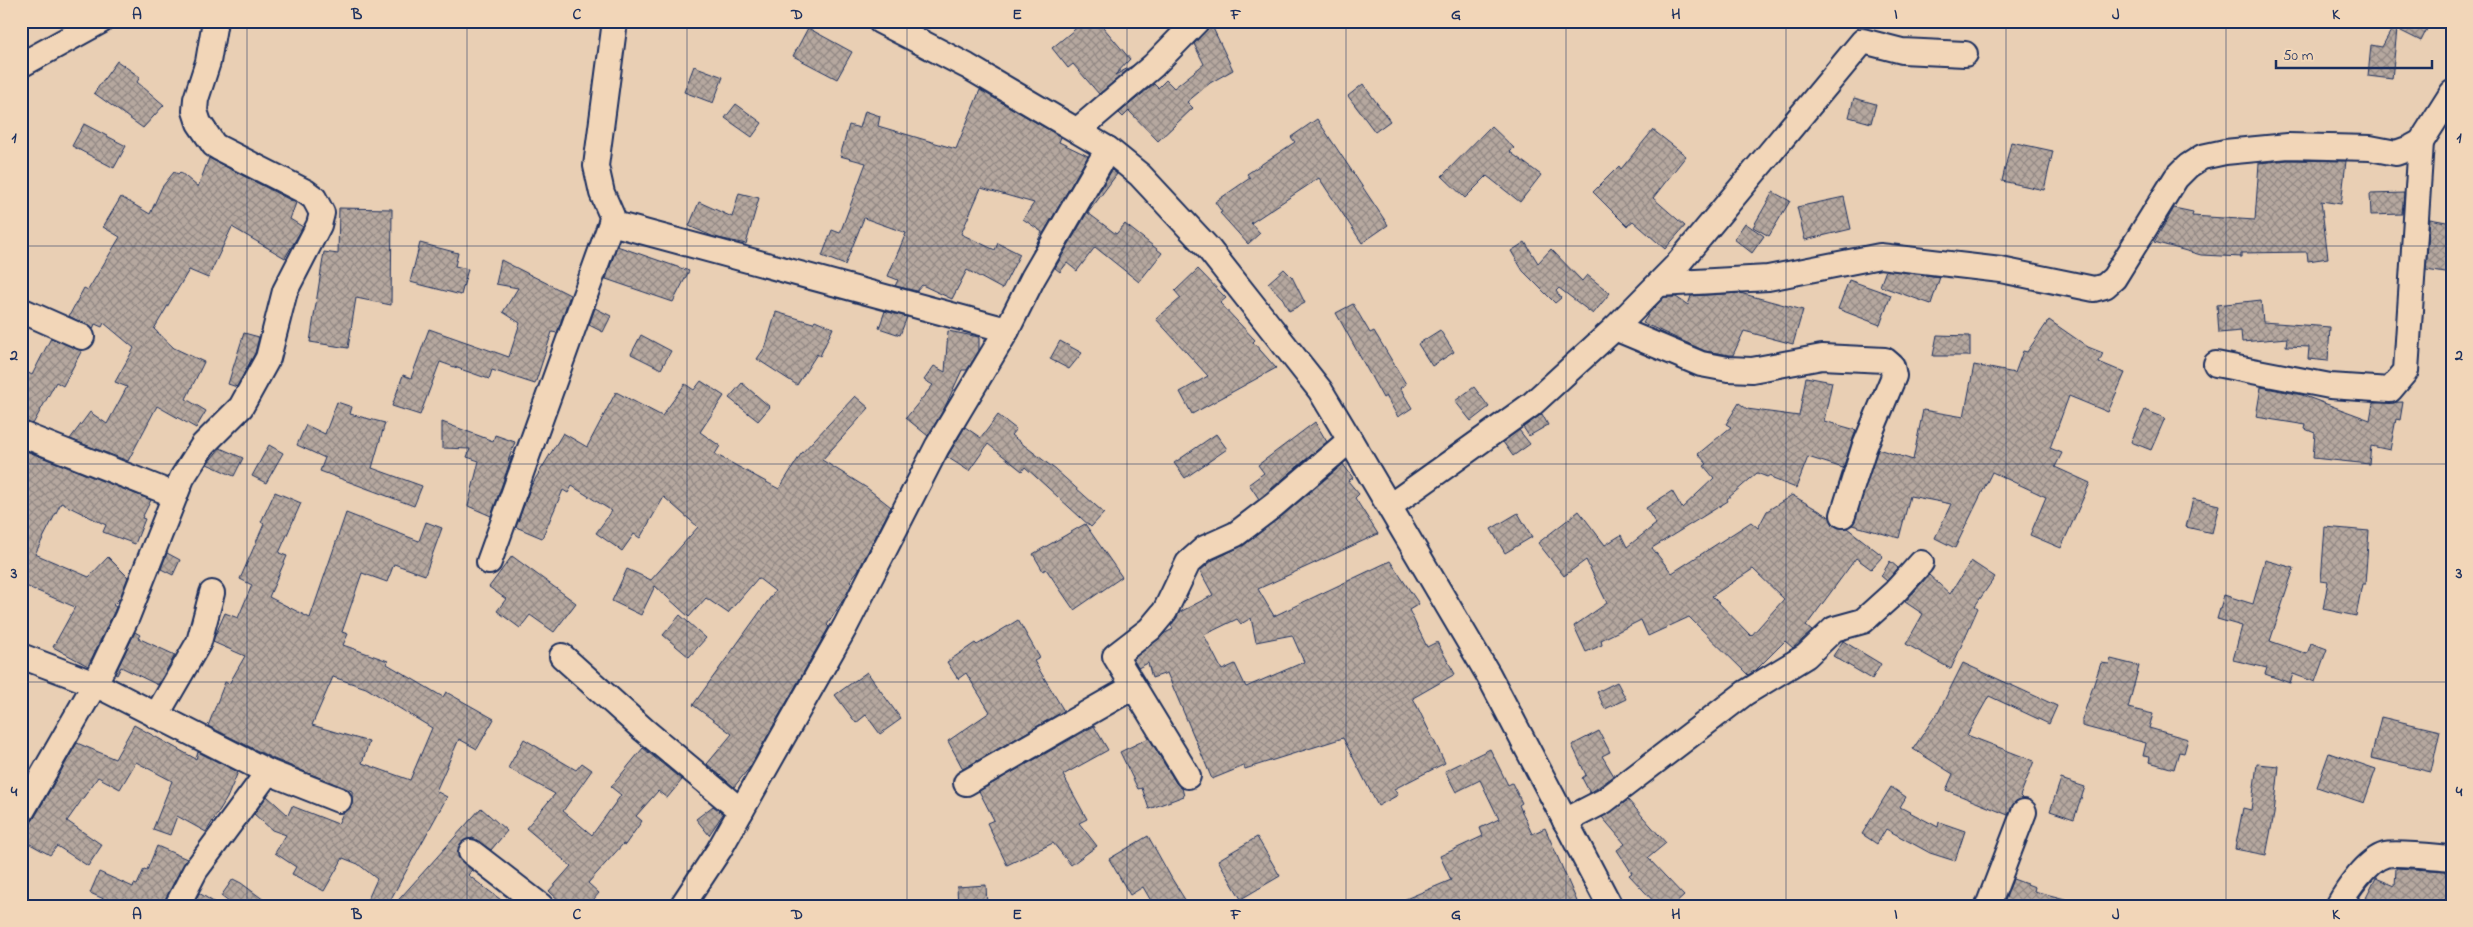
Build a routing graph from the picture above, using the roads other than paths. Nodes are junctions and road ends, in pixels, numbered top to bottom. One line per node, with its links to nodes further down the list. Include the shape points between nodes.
1 (101, 21): 7 (street)
2 (215, 21): 21 (street, via 208,62 196,99 199,123 214,145 306,192 314,198 322,213 285,291 268,358 241,407 193,458)
3 (615, 21): 12 (street, via 596,166 602,193 612,216)
4 (880, 21): 9 (street, via 967,66)
5 (1197, 21): 9 (street, via 1153,66)
6 (1965, 54): 13 (street, via 1902,51 1863,41)
7 (21, 66)
8 (2452, 93): 10 (street)
9 (1078, 130): 11 (street)
10 (2421, 142): 13 (street, via 2396,153 2370,148 2288,146 2202,157 2176,178 2114,278 2105,286 2094,289 1994,269 1880,256 1768,278); 18 (street, via 2406,371 2390,390 2330,386)
11 (1108, 149): 16 (street, via 1033,278); 20 (street, via 1140,175 1208,248 1320,390)
12 (611, 223): 16 (street); 24 (street)
13 (1659, 284): 15 (street)
14 (21, 310): 17 (street)
15 (1615, 328): 22 (street, via 1531,405); 23 (street, via 1702,364 1728,369 1752,370 1822,357 1885,360 1892,366 1894,376 1864,448)
16 (1007, 330): 36 (street, via 937,448 844,627)
17 (82, 337)
18 (2216, 364)
19 (21, 434): 21 (street)
20 (1350, 440): 22 (street); 30 (street, via 1251,523 1236,534 1205,548 1188,563 1165,611 1150,630 1115,656)
21 (175, 495): 29 (street, via 137,596)
22 (1390, 506): 39 (street, via 1488,674)
23 (1843, 515)
24 (489, 562)
25 (1921, 563): 39 (street, via 1863,621 1834,629 1806,656 1745,693 1604,801)
26 (212, 593): 31 (street, via 198,642)
27 (21, 656): 29 (street)
28 (562, 656): 36 (street)
29 (95, 684): 31 (street); 38 (street)
30 (1133, 687): 33 (street); 34 (street)
31 (156, 716): 32 (street)
32 (268, 772): 35 (street); 42 (street, via 195,871)
33 (1188, 776)
34 (966, 783)
35 (339, 800)
36 (741, 811): 44 (street)
37 (2024, 812): 46 (street)
38 (21, 813)
39 (1565, 821): 45 (street)
40 (471, 852): 43 (street)
41 (2452, 858): 47 (street, via 2386,855 2368,866 2346,891)
42 (178, 904)
43 (541, 906)
44 (682, 906)
45 (1610, 906)
46 (1988, 906)
47 (2338, 906)

